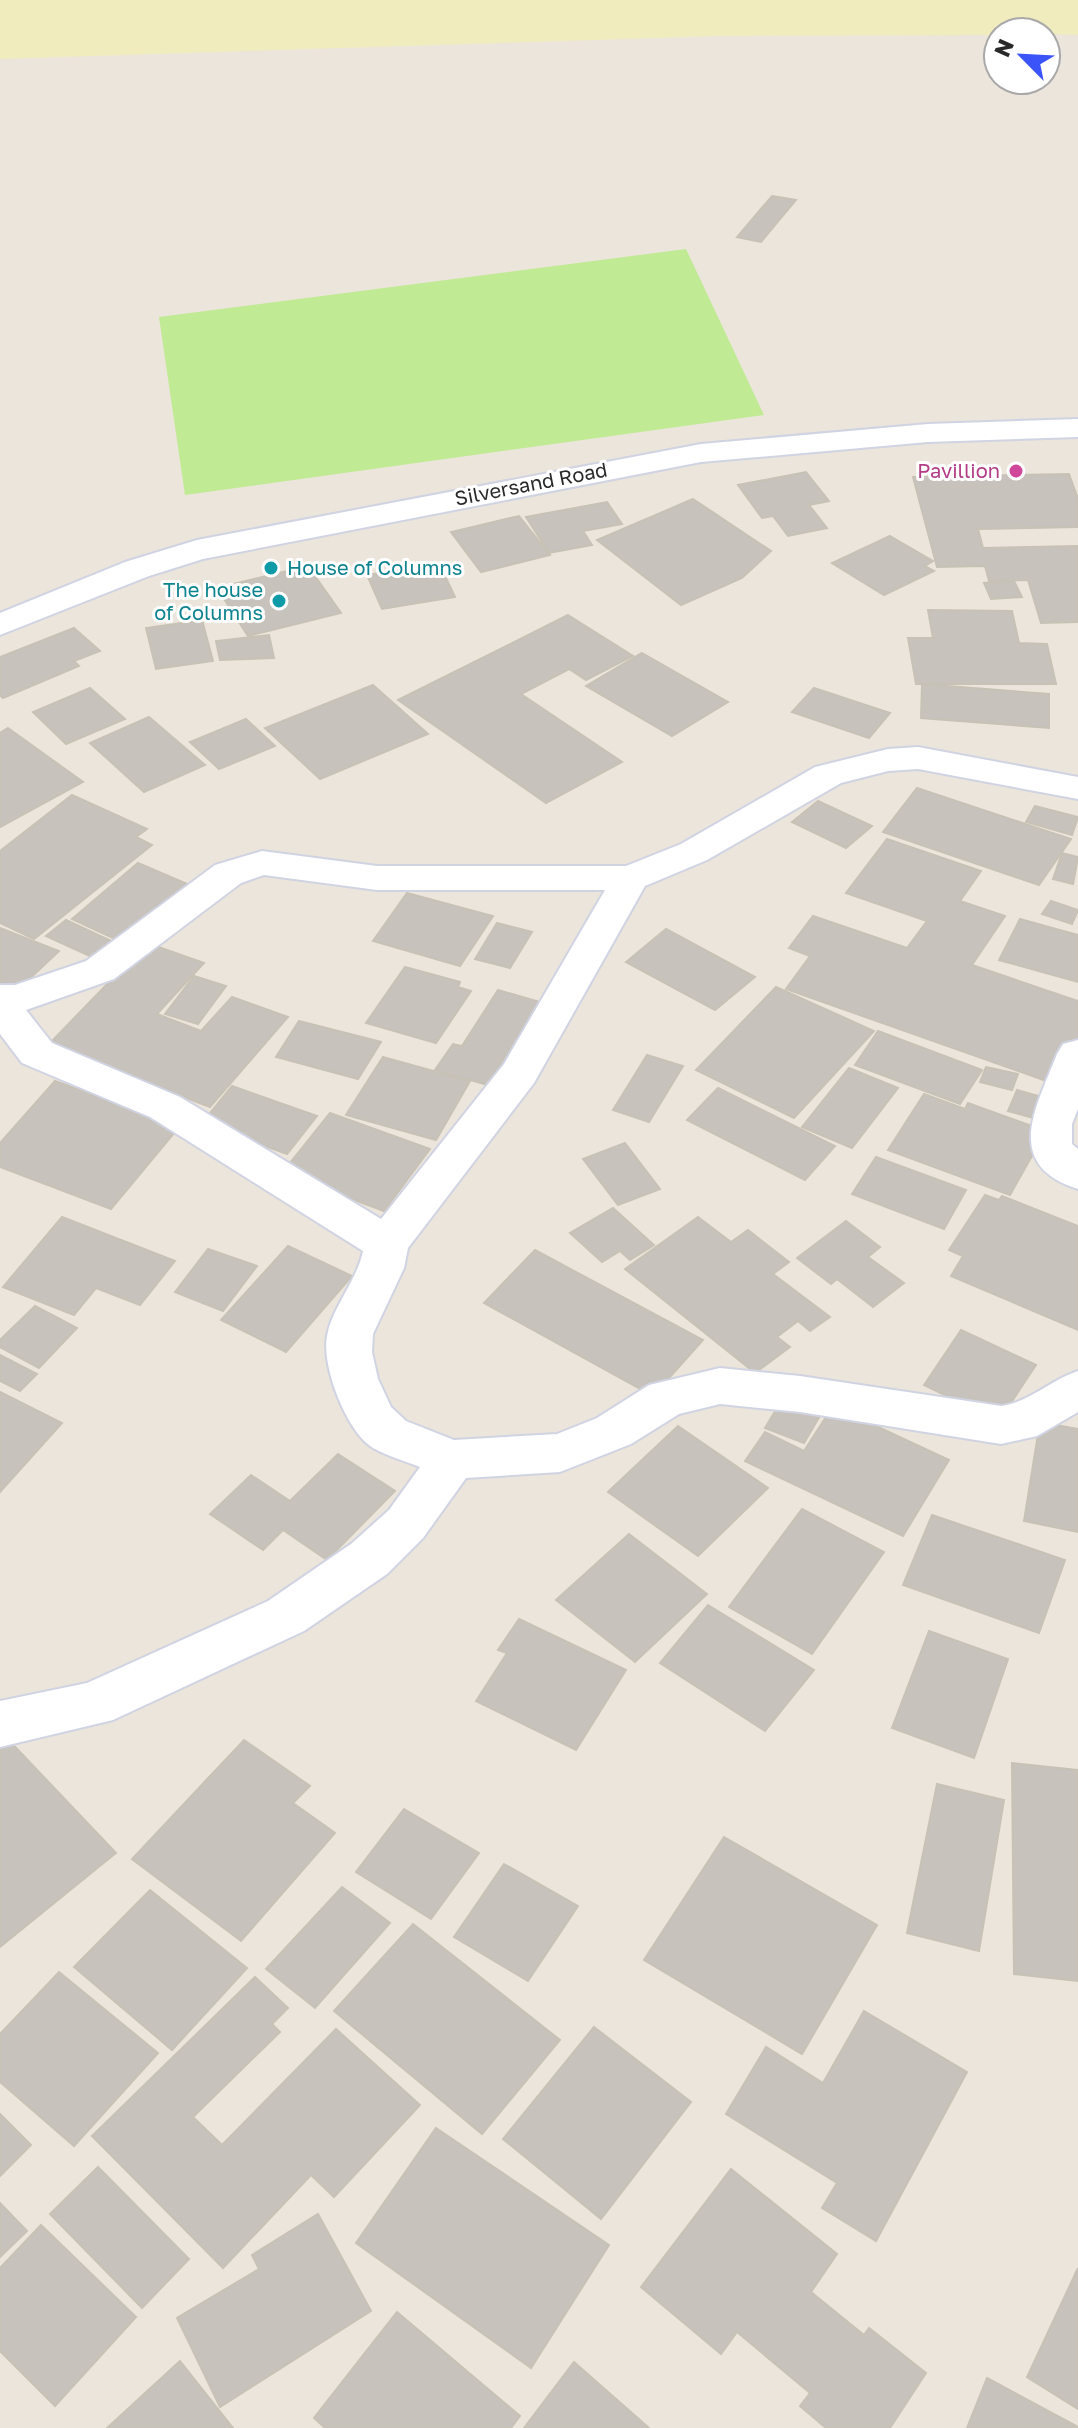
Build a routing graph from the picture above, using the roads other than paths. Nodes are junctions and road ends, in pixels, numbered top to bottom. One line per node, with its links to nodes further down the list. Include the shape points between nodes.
1 (1078, 428): 2 (street, Silversand Road, via 854,438 627,465 197,550)
2 (0, 625)
3 (1078, 788): 4 (street, via 918,758 888,760 828,775 694,852)
4 (631, 878): 5 (street, via 377,878 262,863 228,874 100,970); 8 (street, via 519,1073)
5 (0, 1001): 8 (street, via 22,1041 37,1053 165,1107)
6 (1078, 1054): 7 (street, via 1051,1124 1051,1150)
7 (1078, 1173)
8 (387, 1244): 10 (street, via 382,1268 350,1334 355,1379 373,1419 389,1434)
9 (1078, 1389): 10 (street, via 1020,1423 1001,1425 720,1386 666,1398 614,1431 560,1453)
10 (452, 1459): 11 (street, via 406,1524 369,1559 286,1616 94,1704)
11 (0, 1724)

